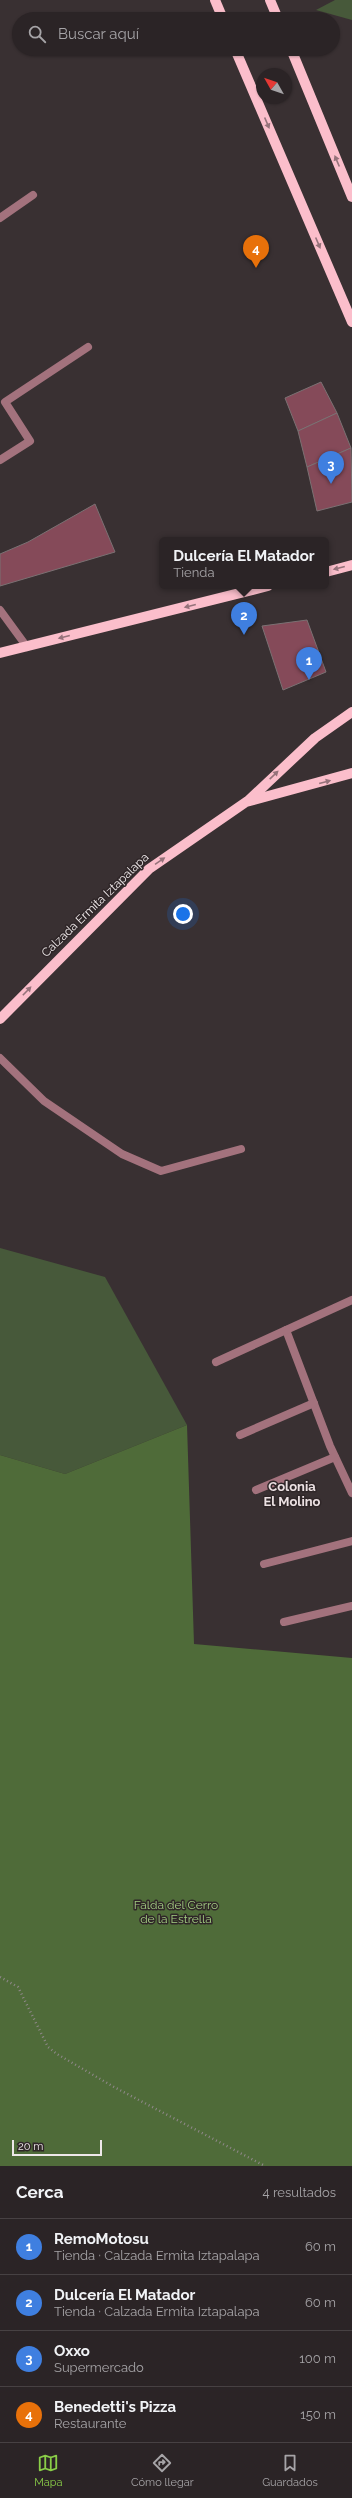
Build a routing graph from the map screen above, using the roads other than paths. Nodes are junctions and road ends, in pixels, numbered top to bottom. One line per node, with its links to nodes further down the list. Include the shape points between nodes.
1 (214, 0): 3 (main road)
2 (270, 0): 4 (main road)
3 (220, 12)
4 (275, 12)
5 (239, 56): 10 (main road, one-way to 10)
6 (294, 56): 8 (main road, one-way to 6)
7 (33, 195): 9 (street)
8 (352, 197)
9 (0, 218)
10 (352, 320)
11 (88, 348): 12 (street, via 5,402 30,441)
12 (0, 460)
13 (352, 565): 14 (main road, one-way to 14)
14 (329, 571)
15 (256, 589): 17 (main road, one-way to 17)
16 (0, 610): 17 (street)
17 (27, 647): 18 (main road)
18 (0, 653)
19 (352, 712): 21 (main road, one-way to 19, via 315,738)
20 (352, 773): 21 (main road, Calzada Ermita Iztapalapa, one-way to 20)
21 (246, 802): 22 (main road, Calzada Ermita Iztapalapa, one-way to 21, via 149,869)
22 (0, 1019)
23 (0, 1058): 24 (street, via 44,1101 122,1154 161,1171)
24 (241, 1150)
25 (352, 1300): 26 (street)
26 (286, 1330): 27 (street); 28 (street)
27 (216, 1362)
28 (314, 1404): 29 (street); 30 (street)
29 (240, 1435)
30 (335, 1457): 31 (street); 32 (street)
31 (256, 1490)
32 (352, 1493)
33 (352, 1541): 34 (street)
34 (264, 1564)
35 (352, 1606): 36 (street)
36 (284, 1622)

